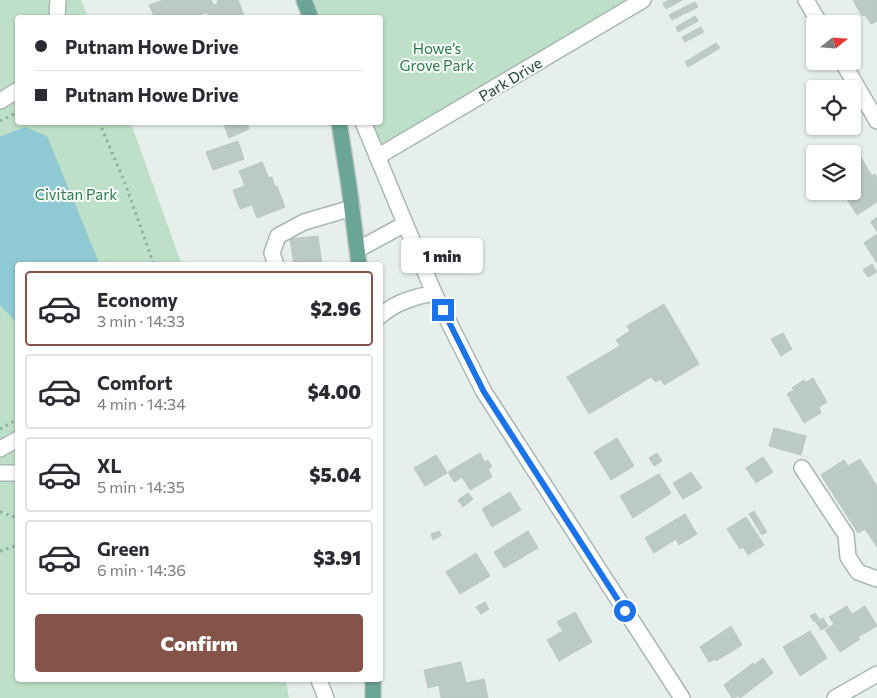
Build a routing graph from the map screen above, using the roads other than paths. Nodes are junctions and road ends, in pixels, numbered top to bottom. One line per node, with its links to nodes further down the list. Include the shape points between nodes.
1 (58, 0): 5 (street)
2 (304, 0): 6 (main road)
3 (643, 0): 14 (street, Park Drive)
4 (806, 0): 7 (street)
5 (57, 15)
6 (310, 15)
7 (815, 15)
8 (847, 70): 11 (street)
9 (15, 92): 10 (street)
10 (0, 100)
11 (877, 121)
12 (339, 125): 15 (main road)
13 (364, 125): 14 (street)
14 (377, 157): 16 (street)
15 (352, 208): 17 (main road); 18 (street, via 304,222 278,236 272,253)
16 (405, 224): 17 (street); 19 (street)
17 (358, 257)
18 (275, 262)
19 (434, 293): 20 (street, via 409,298); 32 (street, via 486,394)
20 (383, 313)
21 (15, 441): 22 (street)
22 (0, 449)
23 (802, 468): 26 (street, via 846,535 848,557 858,572)
24 (15, 473): 25 (street)
25 (0, 474)
26 (877, 580)
27 (877, 674): 33 (street)
28 (320, 682): 30 (street)
29 (373, 682): 31 (main road)
30 (326, 698)
31 (373, 698)
32 (682, 698)
33 (835, 698)

